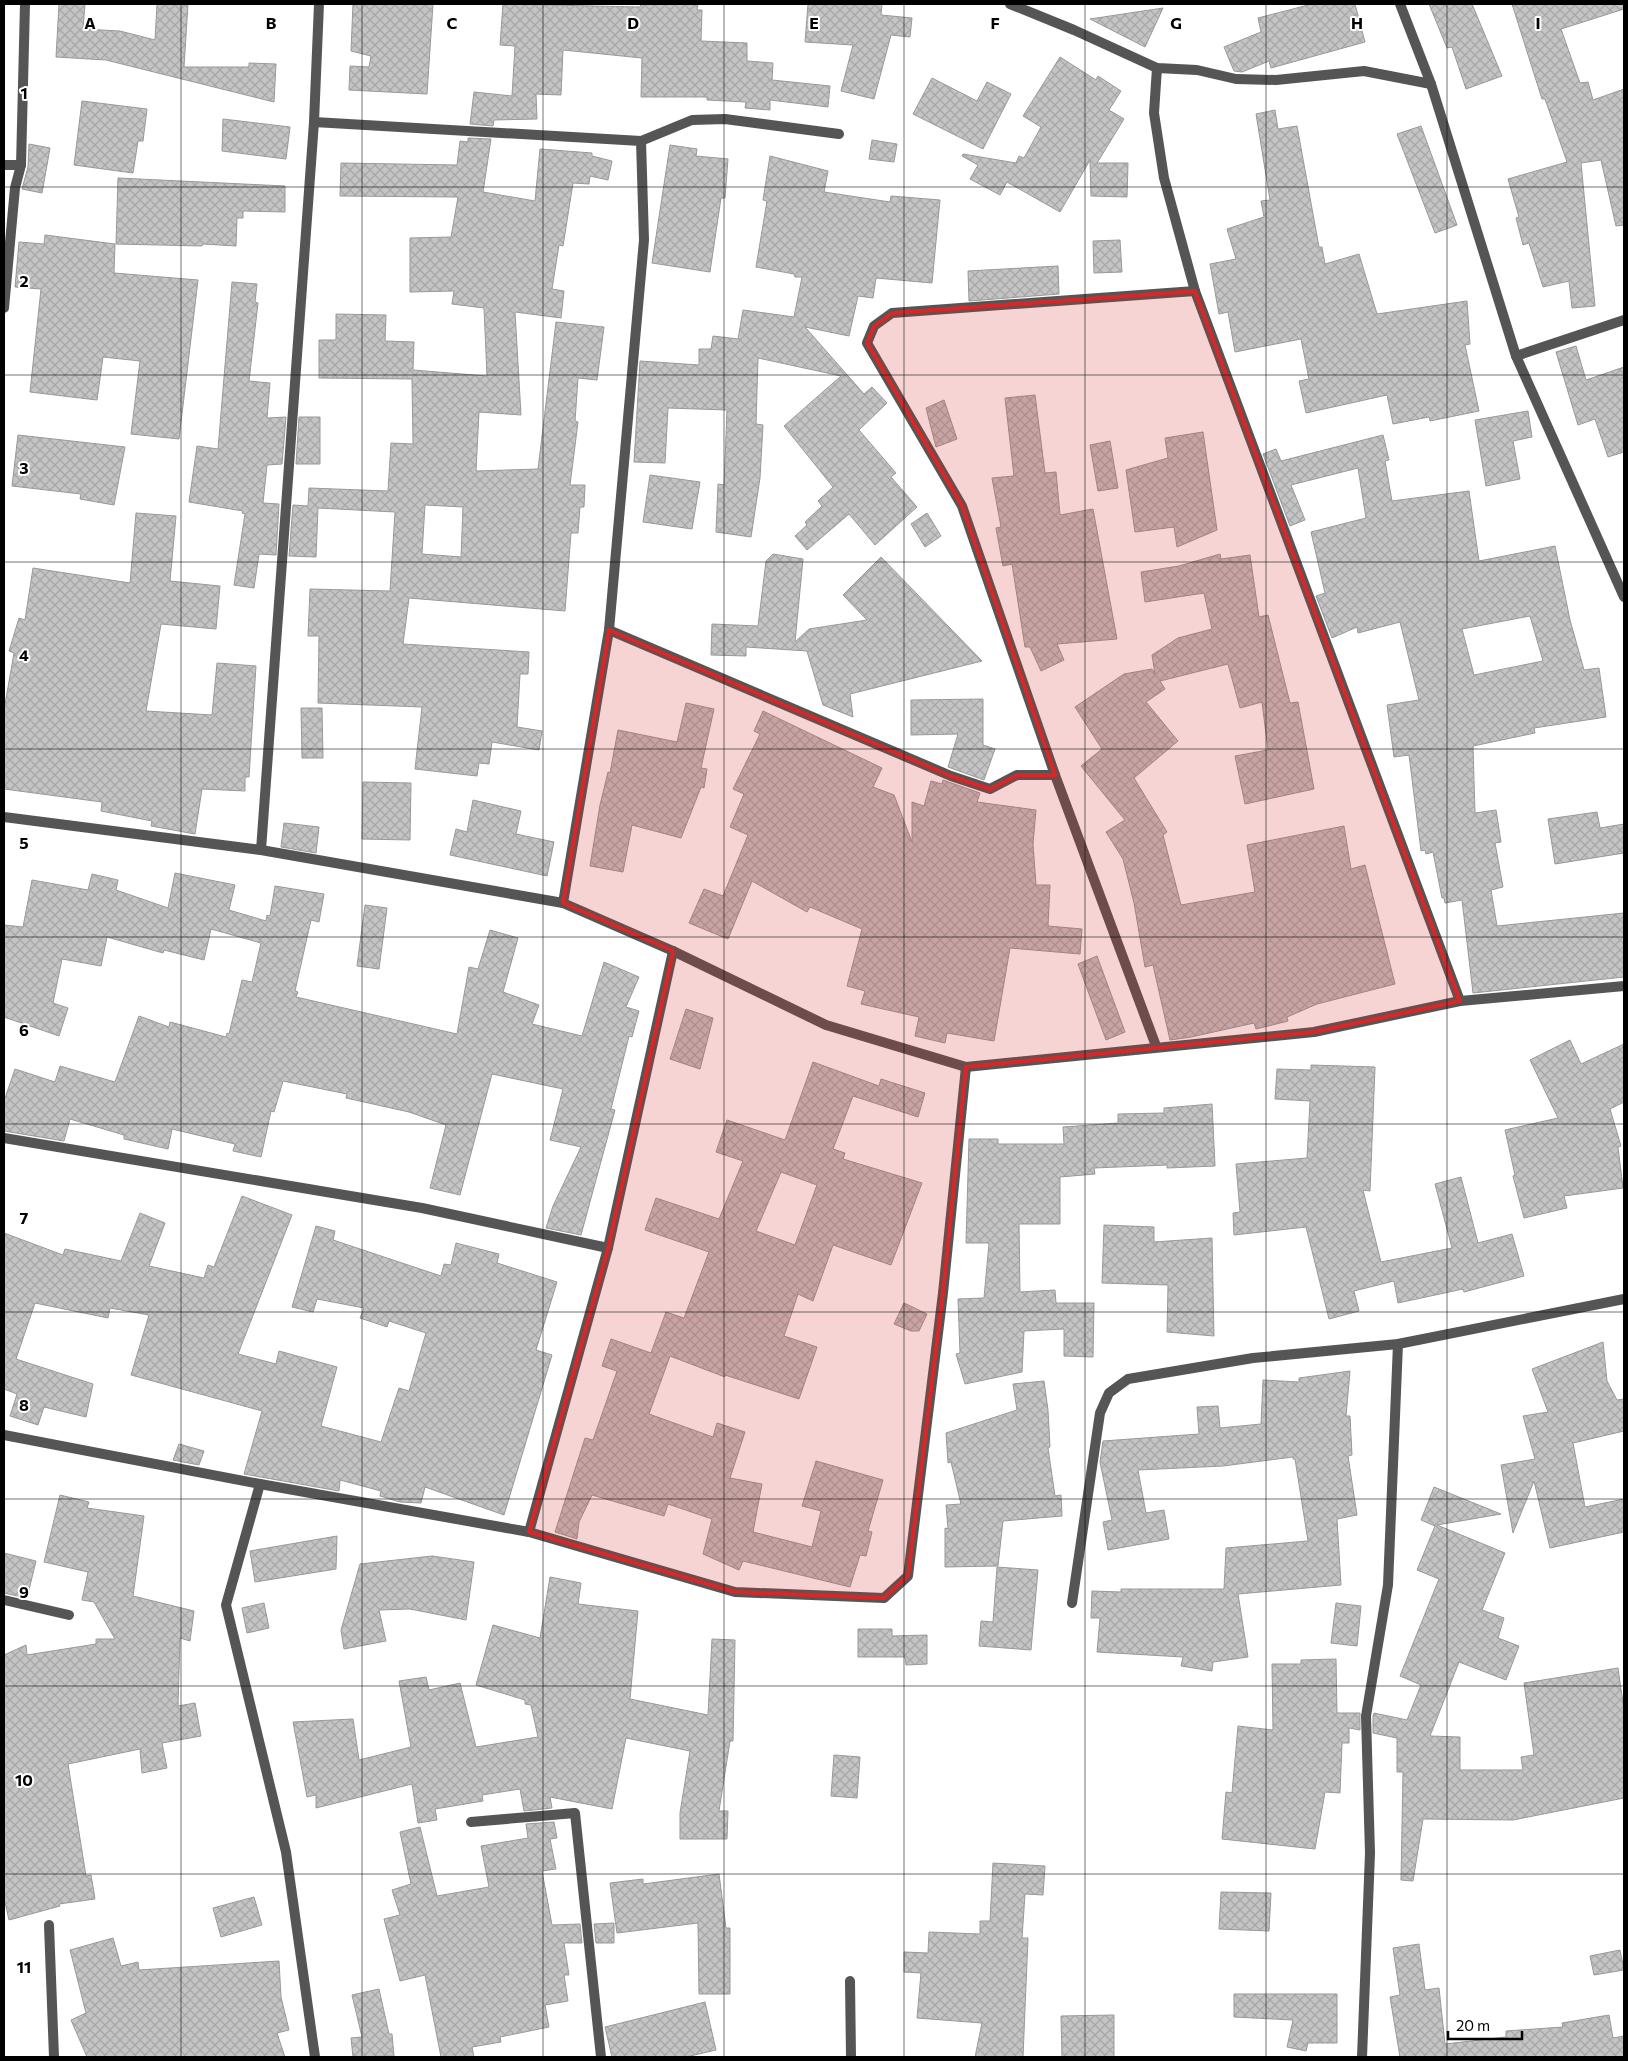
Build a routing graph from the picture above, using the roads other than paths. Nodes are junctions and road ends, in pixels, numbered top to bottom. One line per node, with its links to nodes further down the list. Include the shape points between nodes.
1 (25, 4): 11 (street)
2 (319, 4): 7 (street)
3 (1400, 4): 6 (street)
4 (1014, 5): 5 (street)
5 (1157, 68): 6 (street, via 1197,70 1236,80 1276,80 1364,71); 12 (street, via 1154,113 1164,178)
6 (1431, 84): 15 (street)
7 (314, 122): 9 (street); 20 (street)
8 (839, 134): 9 (street, via 725,119 692,120)
9 (641, 140): 17 (street, via 644,240)
10 (4, 165): 11 (street)
11 (20, 165): 13 (street)
12 (1195, 291): 18 (street, via 892,313 874,326 867,343 962,506); 24 (street)
13 (4, 308)
14 (1624, 320): 15 (street)
15 (1516, 356): 16 (street)
16 (1624, 596)
17 (609, 630): 18 (street, via 951,776 990,789 1017,775); 21 (street)
18 (1056, 775): 25 (street)
19 (4, 817): 20 (street)
20 (261, 850): 21 (street)
21 (563, 903): 22 (street)
22 (673, 951): 26 (street, via 826,1025); 28 (street)
23 (1624, 986): 24 (street)
24 (1460, 1001): 25 (street, via 1314,1032)
25 (1156, 1046): 26 (street)
26 (966, 1067): 33 (street, via 943,1293 908,1576 884,1598 735,1592)
27 (4, 1138): 28 (street, via 422,1208)
28 (608, 1248): 33 (street)
29 (1624, 1299): 30 (street)
30 (1398, 1344): 35 (street, via 1253,1358 1128,1379 1109,1393 1100,1413); 44 (street, via 1388,1585 1366,1716 1370,1853)
31 (4, 1435): 32 (street)
32 (260, 1484): 33 (street); 41 (street, via 226,1604 286,1852)
33 (529, 1532)
34 (4, 1600): 36 (street)
35 (1072, 1603)
36 (69, 1615)
37 (471, 1822): 42 (street, via 576,1813)
38 (49, 1925): 40 (street)
39 (850, 1982): 43 (street)
40 (54, 2057)
41 (315, 2057)
42 (601, 2057)
43 (851, 2057)
44 (1362, 2057)

